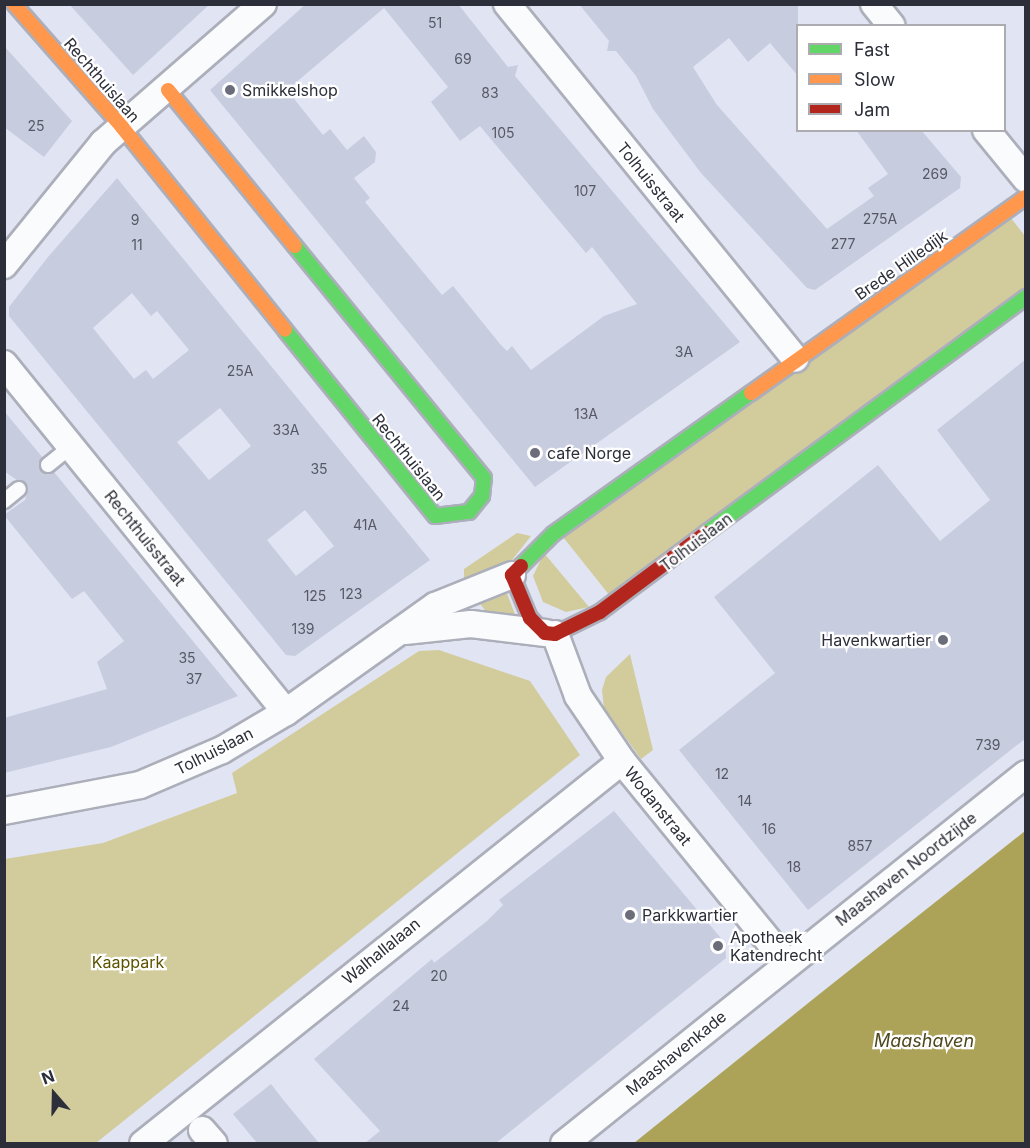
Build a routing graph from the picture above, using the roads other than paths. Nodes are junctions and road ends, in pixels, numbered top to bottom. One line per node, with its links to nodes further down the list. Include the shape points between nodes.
1 (14, 4): 5 (street, Rechthuislaan)
2 (263, 4): 4 (street)
3 (507, 4): 11 (street, Tolhuisstraat)
4 (168, 90): 5 (street); 5 (street, Rechthuislaan, via 484,478 482,496 469,512 435,516)
5 (122, 128): 9 (street)
6 (988, 132): 7 (street)
7 (1026, 179)
8 (1026, 197): 11 (street, Brede Hilledijk)
9 (4, 265)
10 (1026, 297): 19 (street, Tolhuislaan, via 600,612)
11 (795, 359): 17 (street, Tolhuislaan, via 582,511)
12 (4, 364): 13 (street, Rechthuisstraat)
13 (70, 447): 14 (lane); 20 (street, Rechthuisstraat)
14 (48, 465)
15 (19, 489): 16 (lane)
16 (4, 501)
17 (512, 575): 18 (street, Tolhuislaan, via 435,606); 19 (street, via 530,618)
18 (399, 632): 19 (street, Tolhuislaan, via 471,624); 20 (street, Tolhuislaan)
19 (550, 634): 21 (street, Wodanstraat, via 578,696)
20 (286, 712): 23 (street, Tolhuislaan, via 222,750 140,785)
21 (622, 761): 24 (street, Wodanstraat); 25 (street, Walhallalaan)
22 (1026, 774): 24 (street, Maashaven Noordzijde)
23 (4, 811)
24 (787, 963): 26 (street, Maashavenkade)
25 (143, 1143)
26 (564, 1143)

